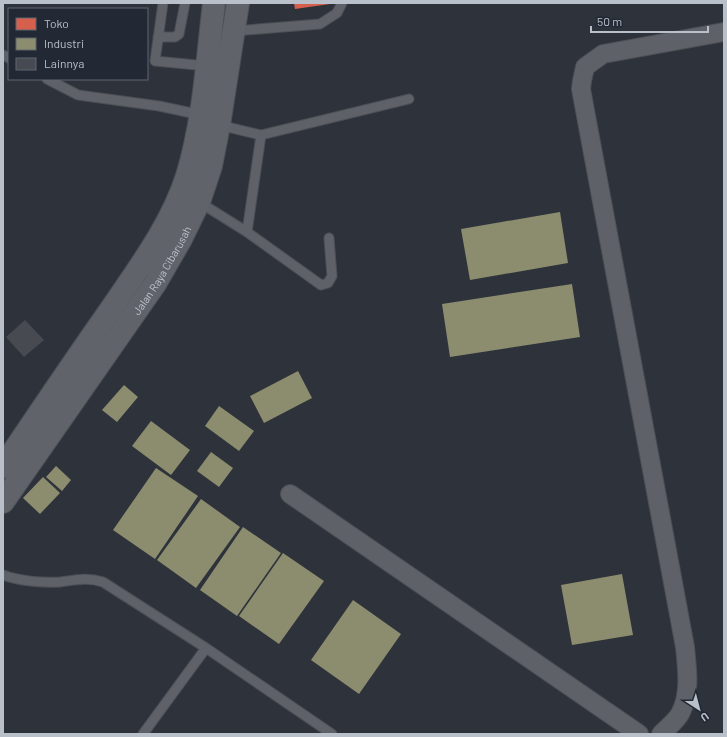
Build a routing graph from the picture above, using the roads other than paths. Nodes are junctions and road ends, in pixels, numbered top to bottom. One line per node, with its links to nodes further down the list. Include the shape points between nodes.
1 (163, 3): 8 (lane)
2 (185, 3): 8 (lane, via 179,34 176,37)
3 (214, 3): 9 (main road, Jalan Raya Cibarusah)
4 (238, 3): 6 (main road, Jalan Raya Cibarusah)
5 (342, 3): 6 (lane, via 337,13 320,24)
6 (234, 31): 12 (main road, Jalan Raya Cibarusah)
7 (724, 32): 25 (street, via 603,54 586,67 582,81 685,647 688,681 685,703 680,715)
8 (158, 37): 9 (lane, via 155,61)
9 (207, 66): 12 (main road, Jalan Raya Cibarusah)
10 (49, 80): 12 (lane, via 78,95 159,106)
11 (409, 99): 13 (lane)
12 (210, 120): 13 (lane); 14 (main road, Jalan Raya Cibarusah, via 211,166); 17 (main road, Jalan Raya Cibarusah, via 176,204 159,236)
13 (261, 135): 15 (lane)
14 (199, 202): 15 (lane); 19 (main road, Jalan Raya Cibarusah, via 155,284)
15 (247, 232): 16 (lane, via 321,285 328,283 332,276)
16 (329, 238)
17 (3, 467)
18 (290, 494): 24 (street)
19 (3, 502)
20 (3, 575): 21 (lane, via 26,580 58,582 92,579 103,582)
21 (206, 648): 22 (lane); 23 (lane)
22 (143, 734)
23 (332, 734)
24 (639, 734)
25 (661, 734)

